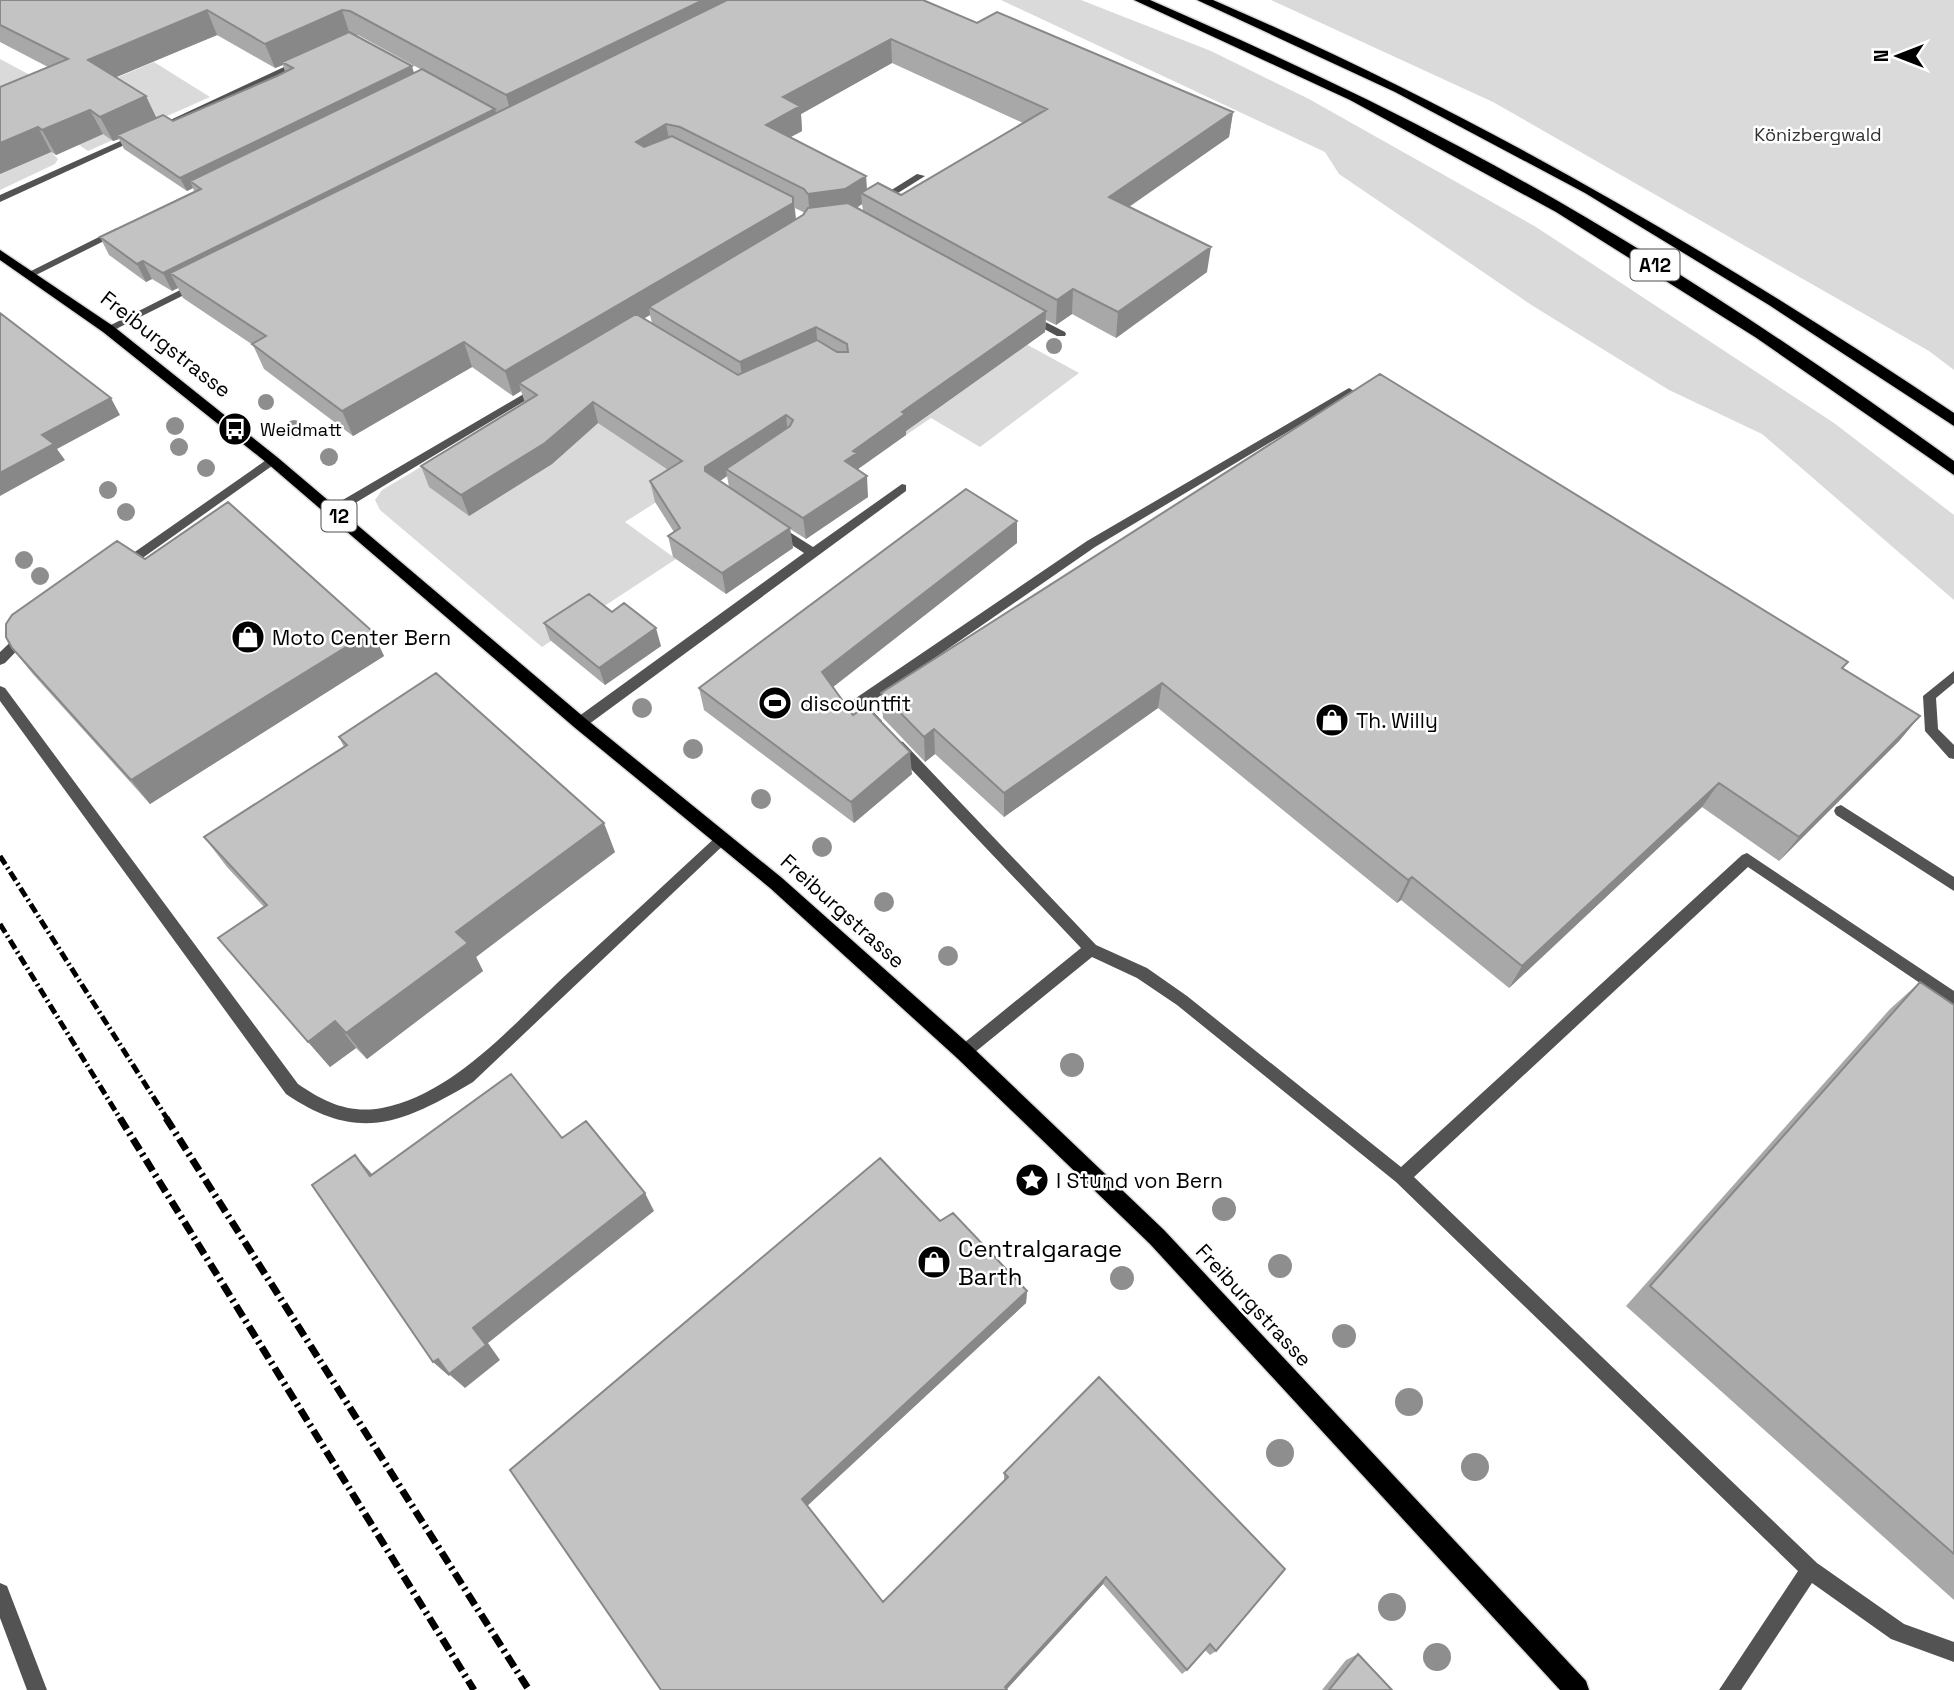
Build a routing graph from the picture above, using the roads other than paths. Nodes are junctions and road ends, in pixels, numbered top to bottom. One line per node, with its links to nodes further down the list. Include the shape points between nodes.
1 (1140, 0): 18 (highway, A12, via 1382,110 1521,185 1746,323)
2 (1203, 0): 16 (highway, A12, via 1379,79 1556,170 1762,292)
3 (316, 56): 5 (lane)
4 (920, 176): 6 (lane)
5 (0, 199)
6 (874, 204)
7 (127, 226): 9 (lane)
8 (0, 254): 9 (main road, Freiburgstrasse / 12)
9 (30, 274): 12 (main road, Freiburgstrasse / 12)
10 (204, 281): 12 (lane)
11 (1015, 308): 13 (lane)
12 (108, 328): 17 (main road, Freiburgstrasse / 12)
13 (1061, 334)
14 (546, 383): 20 (lane)
15 (1349, 391): 33 (lane, via 1091,544 858,704)
16 (1954, 421)
17 (272, 460): 20 (main road, Freiburgstrasse / 12); 23 (lane)
18 (1954, 468)
19 (902, 488): 22 (lane)
20 (333, 511): 28 (main road, Freiburgstrasse / 12)
21 (770, 525): 22 (lane)
22 (813, 553): 28 (lane)
23 (108, 577)
24 (42, 623): 25 (lane)
25 (0, 660)
26 (1954, 676): 29 (lane, via 1929,696 1932,731)
27 (0, 691): 31 (lane, via 292,1089 314,1107 344,1116 386,1116 429,1100 467,1077)
28 (580, 723): 31 (main road, Freiburgstrasse / 12)
29 (1954, 754)
30 (1841, 811): 32 (lane)
31 (723, 839): 35 (main road, Freiburgstrasse / 12)
32 (1954, 885)
33 (1091, 949): 35 (lane); 36 (lane, via 1147,976)
34 (1954, 999): 36 (lane, via 1747,859)
35 (964, 1052): 41 (main road, Freiburgstrasse / 12, via 1176,1257)
36 (1402, 1177): 37 (lane)
37 (1811, 1570): 39 (lane, via 1898,1632); 42 (lane)
38 (0, 1593): 40 (lane)
39 (1954, 1652)
40 (37, 1690)
41 (1577, 1690)
42 (1729, 1690)

